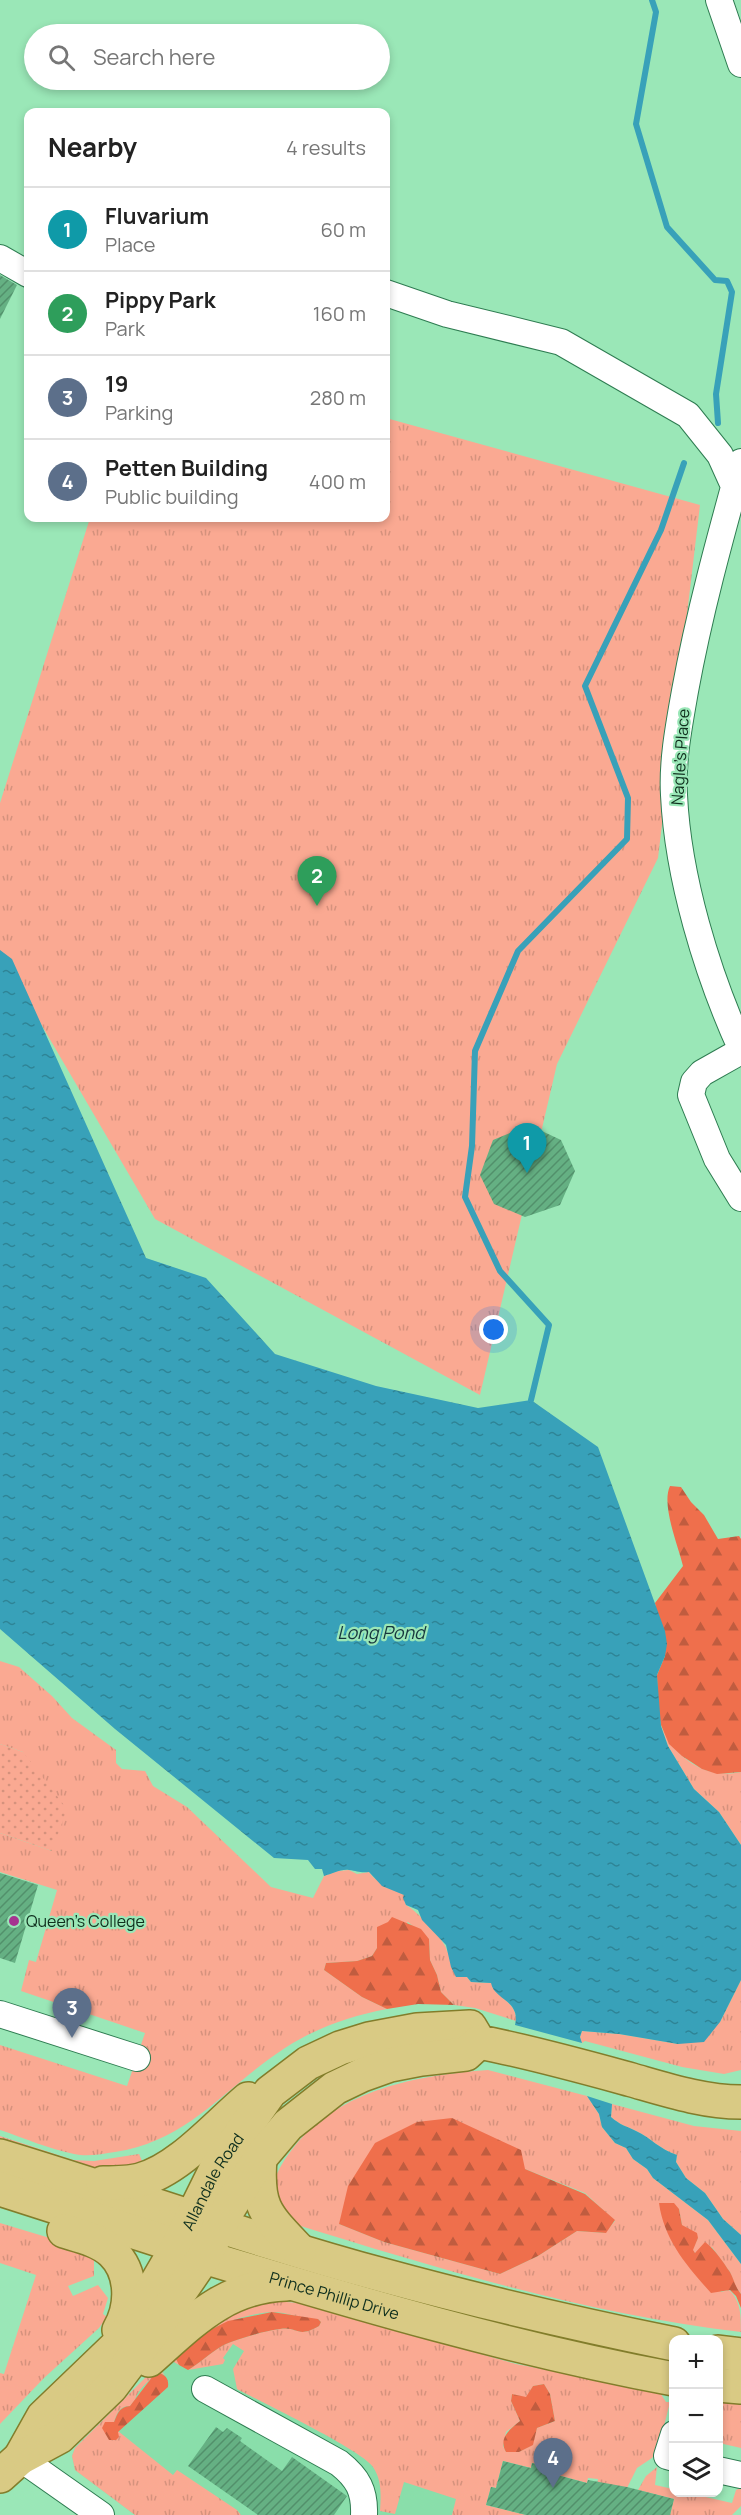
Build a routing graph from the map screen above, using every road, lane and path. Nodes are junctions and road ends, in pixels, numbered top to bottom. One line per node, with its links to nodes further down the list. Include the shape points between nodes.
1 (719, 0): 2 (street)
2 (741, 64)
3 (0, 258): 4 (street)
4 (24, 272)
5 (390, 294): 6 (street, via 457,317 561,342 688,415)
6 (738, 474): 7 (street, Nagle's Place, via 693,647 679,725 674,794 684,874 719,999)
7 (741, 1050): 8 (street, via 702,1073 694,1082 691,1095 717,1159)
8 (741, 1198)
9 (0, 2014): 11 (street)
10 (479, 2042): 12 (main road, Allandale Road, via 470,2027 369,2038 308,2063); 13 (main road, Allandale Road, via 676,2092); 15 (main road, Allandale Road, via 466,2054 390,2065 335,2088 288,2125)
11 (137, 2058)
12 (270, 2092): 16 (main road, via 251,2096 177,2160 153,2175 135,2181); 19 (main road, Allandale Road, via 226,2152)
13 (741, 2102)
14 (0, 2156): 16 (main road, Prince Phillip Drive)
15 (260, 2158): 19 (main road, Allandale Road); 20 (main road, via 261,2203 273,2223)
16 (92, 2184): 19 (main road, Prince Phillip Drive)
17 (0, 2189): 21 (main road, Prince Phillip Drive)
18 (0, 2211): 27 (main road, via 89,2239 118,2259 127,2276 128,2308)
19 (206, 2220): 20 (main road, Prince Phillip Drive); 21 (main road, Allandale Road)
20 (300, 2251): 23 (main road, Prince Phillip Drive, via 546,2317)
21 (191, 2252): 22 (main road, Prince Phillip Drive); 27 (main road, Allandale Road, via 151,2334)
22 (296, 2284): 26 (main road, Prince Phillip Drive, via 529,2350); 27 (main road, via 256,2288 217,2303 129,2378)
23 (669, 2343)
24 (723, 2353): 25 (main road)
25 (741, 2355)
26 (669, 2378)
27 (101, 2379): 31 (main road, Allandale Road, via 59,2437)
28 (723, 2385): 29 (main road)
29 (741, 2387)
30 (206, 2388): 35 (street, via 339,2463 360,2485 365,2498)
31 (10, 2467): 34 (street)
32 (723, 2471): 33 (street)
33 (741, 2475)
34 (101, 2515)
35 (364, 2515)

